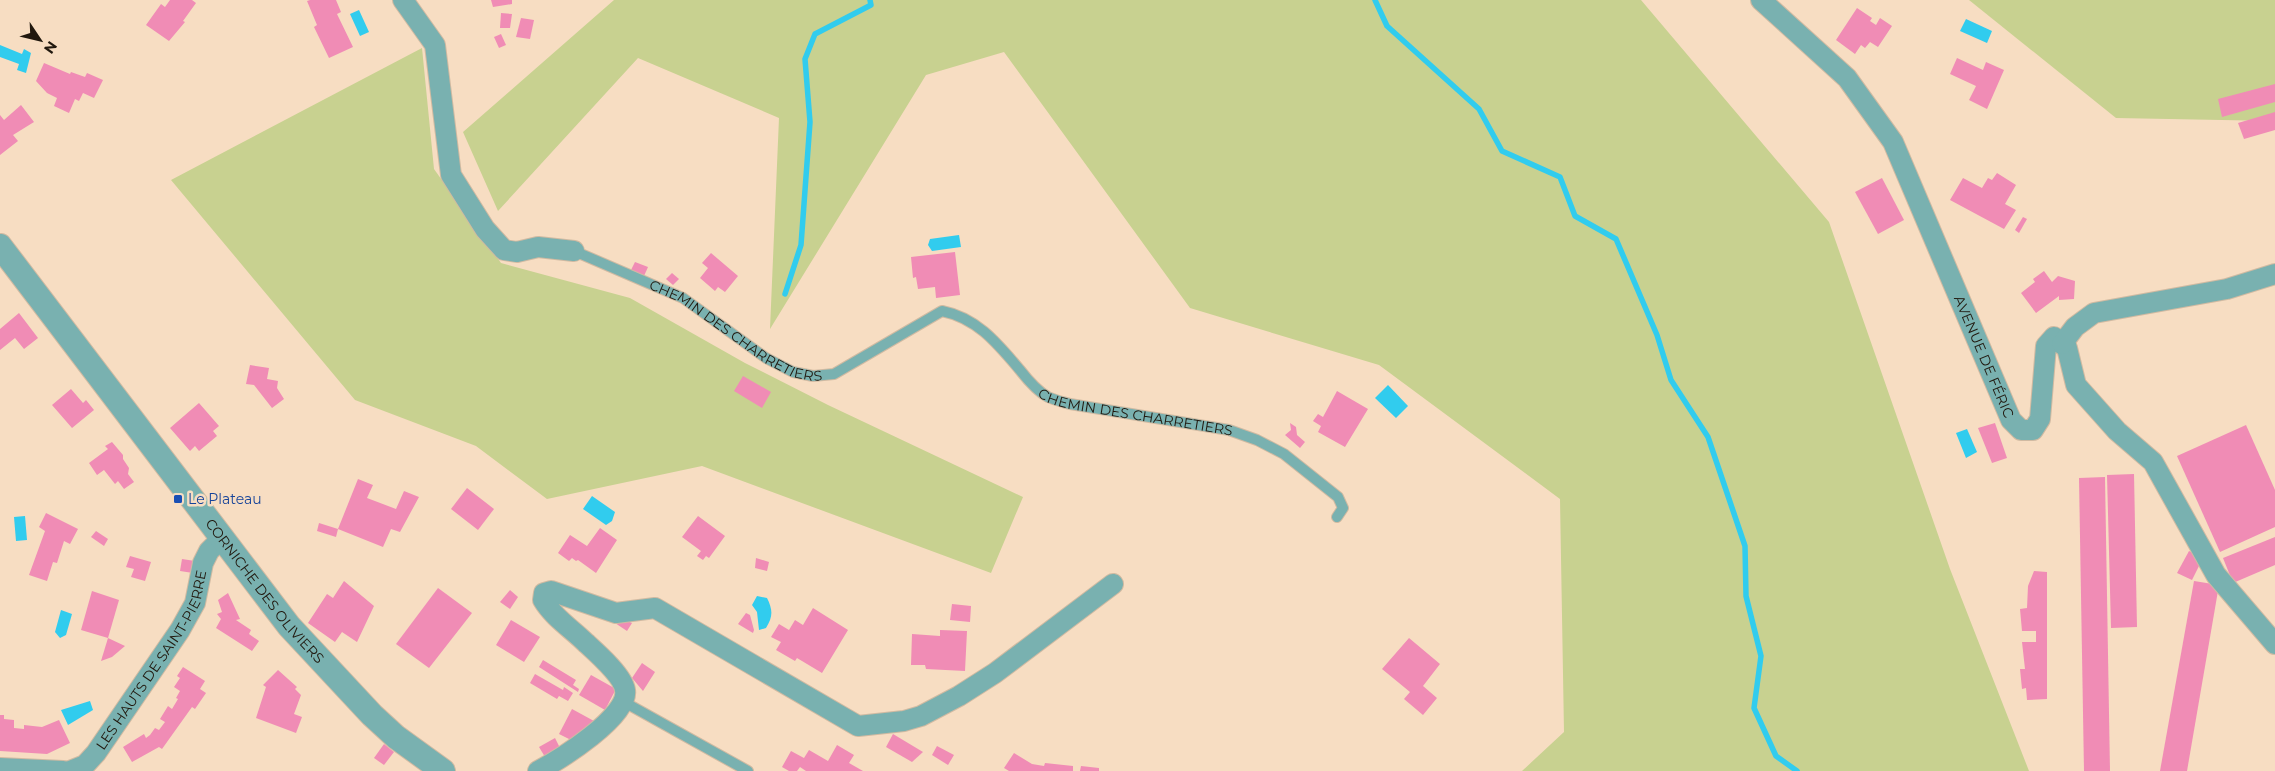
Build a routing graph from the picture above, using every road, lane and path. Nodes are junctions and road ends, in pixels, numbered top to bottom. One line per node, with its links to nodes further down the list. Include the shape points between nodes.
1 (403, 0): 4 (street, CHEMIN DES CHARRETIERS, via 435,45 450,175 485,229 504,250 517,252 538,247)
2 (1761, 0): 6 (street, AVENUE DE FÉRIC, via 1847,78 1893,142 2011,420 2022,430 2033,430 2040,419 2046,346 2054,337)
3 (0, 246): 8 (street, CORNICHE DES OLIVIERS)
4 (574, 251): 7 (lane, CHEMIN DES CHARRETIERS, via 683,298 766,358 794,372 813,376 834,374 942,311 959,314 996,341 1028,380 1047,396 1070,404 1229,430 1257,440 1284,454 1338,497 1343,508)
5 (2275, 274): 6 (street, via 2217,291 2094,313)
6 (2062, 344): 10 (street, via 2067,348 2076,385 2117,431 2153,462 2216,575)
7 (1337, 517)
8 (222, 538): 14 (street, LES HAUTS DE SAINT-PIERRE, via 203,563 195,603 180,630 96,753 85,766); 15 (street, CORNICHE DES OLIVIERS, via 289,626 338,680 396,737)
9 (1113, 584): 11 (street, via 995,673 959,696 921,716 858,726 655,608 616,613 551,590 544,593 547,607 622,680 626,691)
10 (2275, 644)
11 (624, 702): 16 (street, via 591,737); 17 (lane)
12 (0, 768): 13 (street)
13 (63, 771)
14 (70, 771)
15 (443, 771)
16 (538, 771)
17 (748, 771)

